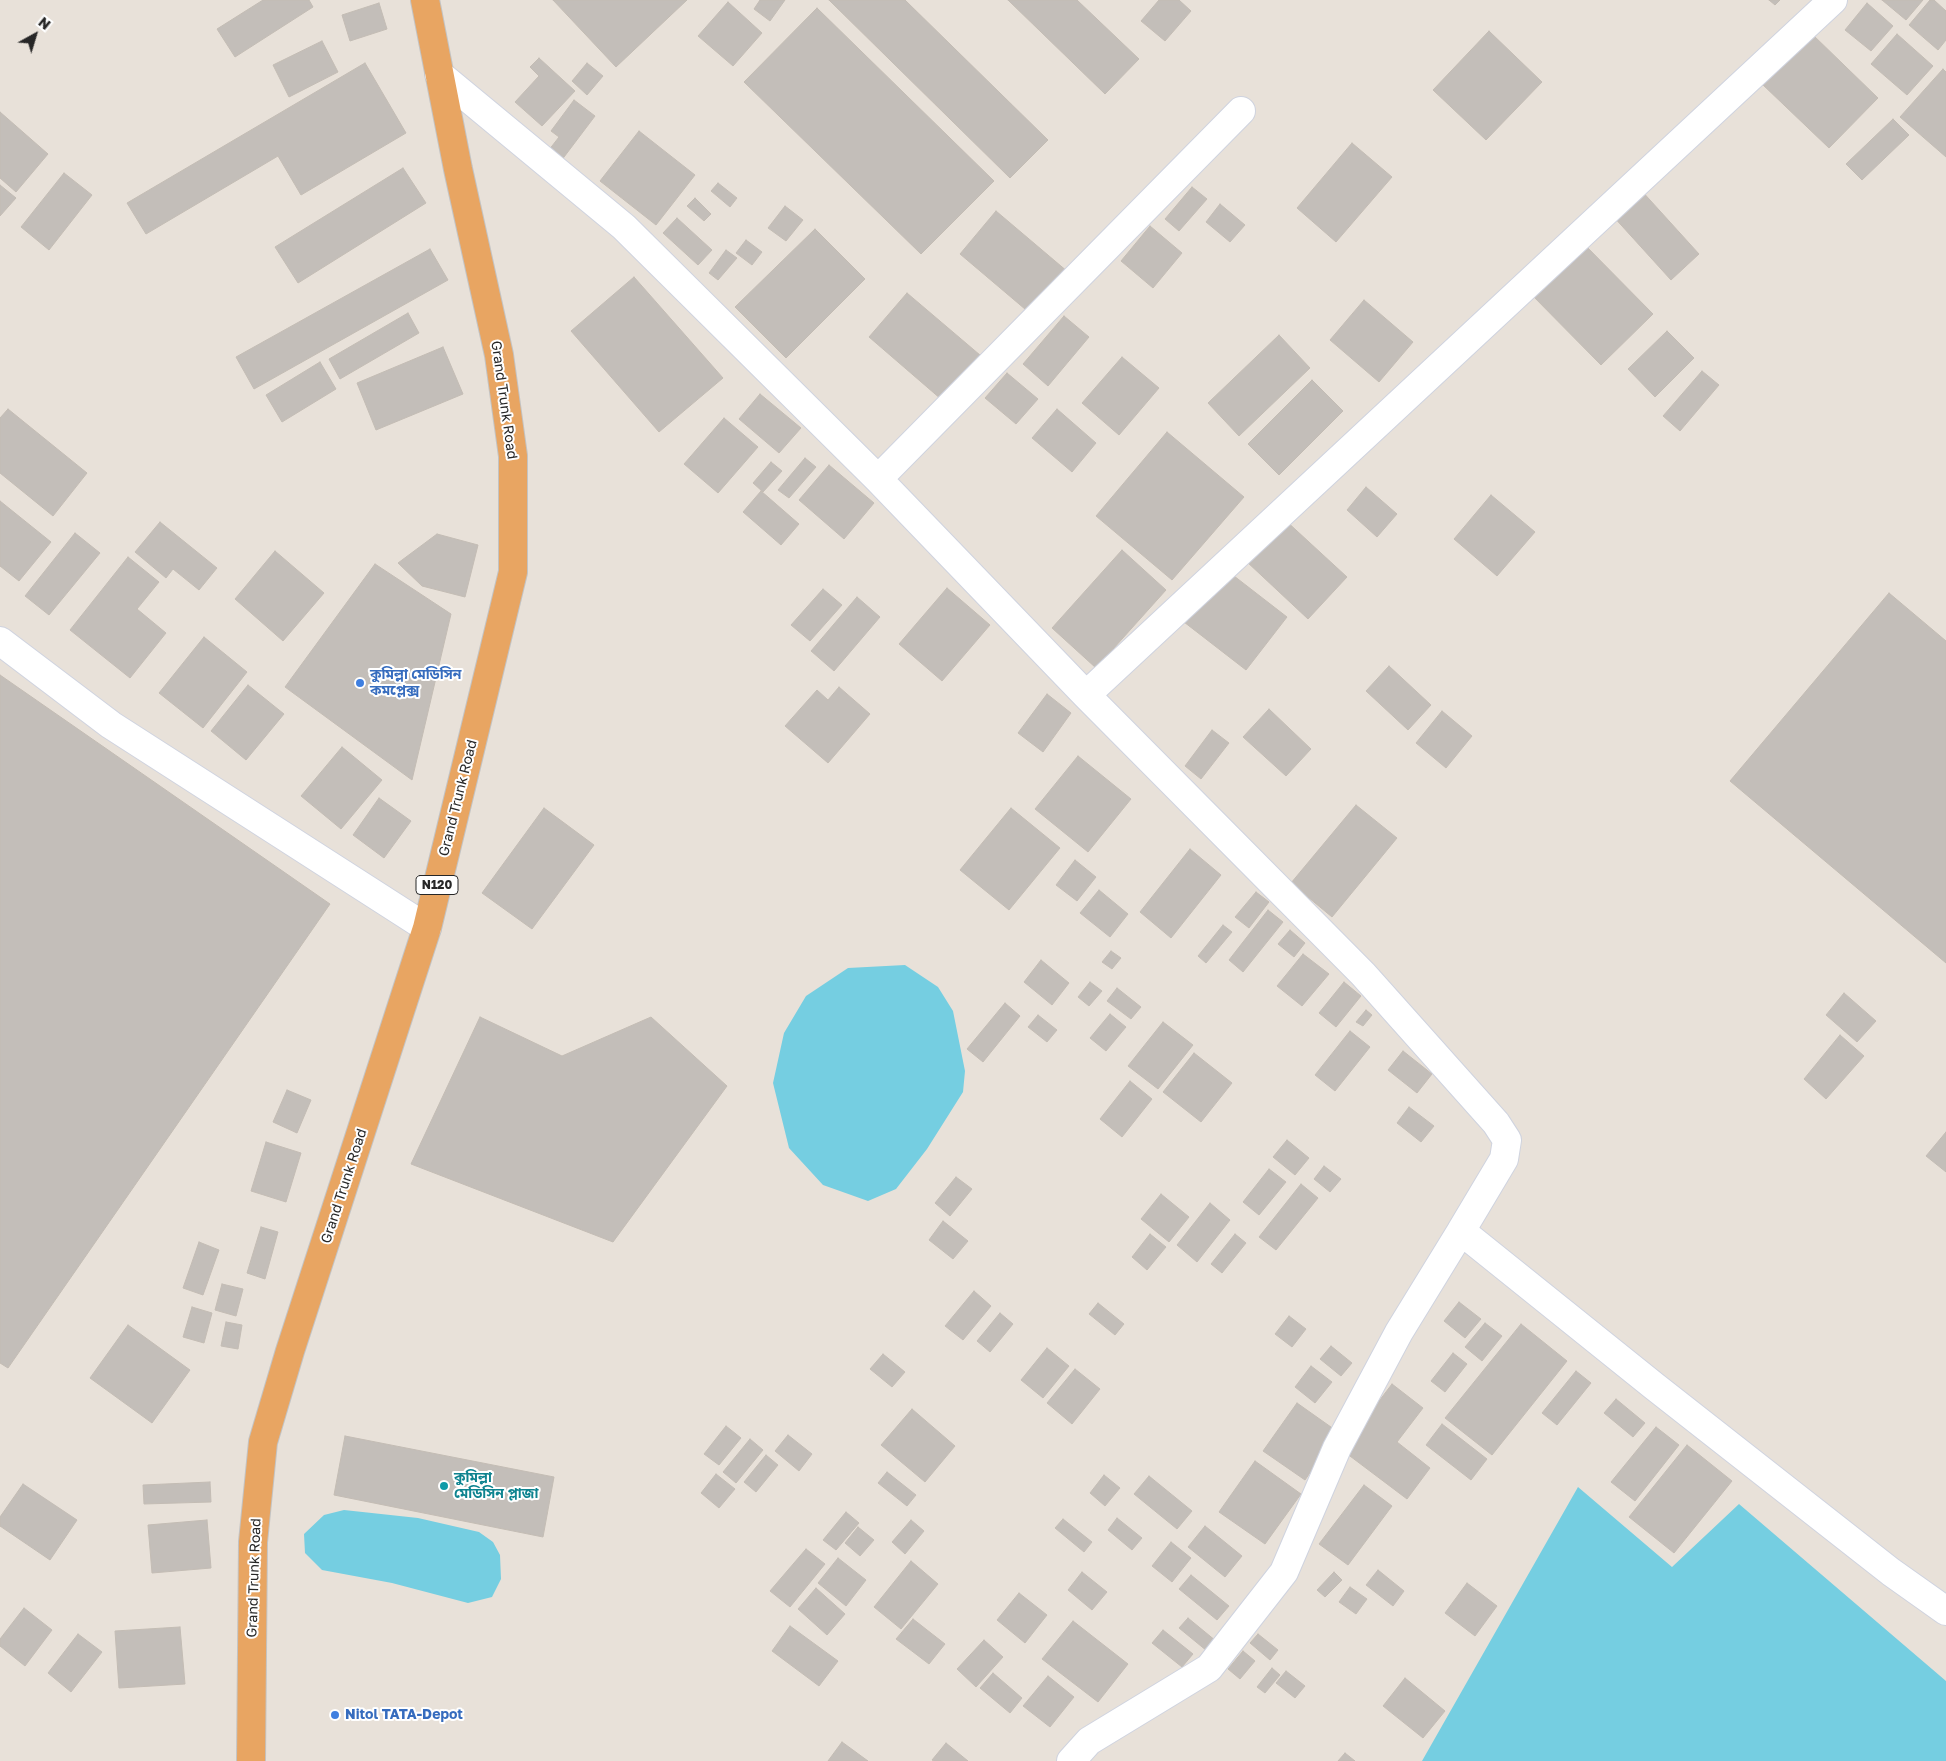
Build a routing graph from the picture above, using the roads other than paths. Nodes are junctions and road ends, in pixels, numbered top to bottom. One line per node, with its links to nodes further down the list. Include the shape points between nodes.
1 (425, 0): 3 (highway, Grand Trunk Road / N120)
2 (1833, 0): 7 (street)
3 (439, 74): 5 (street, via 624,227); 8 (highway, Grand Trunk Road / N120, via 499,355 514,456 512,572)
4 (1241, 111): 5 (street)
5 (878, 479): 7 (street)
6 (0, 641): 8 (street, via 111,725)
7 (1086, 695): 9 (street, via 1363,974 1496,1123 1507,1140 1504,1159)
8 (427, 928): 11 (highway, Grand Trunk Road / N120, via 263,1442 253,1542)
9 (1461, 1232): 10 (street, via 1891,1572); 12 (street, via 1399,1332 1337,1448 1284,1572 1209,1668 1089,1741)
10 (1946, 1611)
11 (251, 1761)
12 (1071, 1761)

